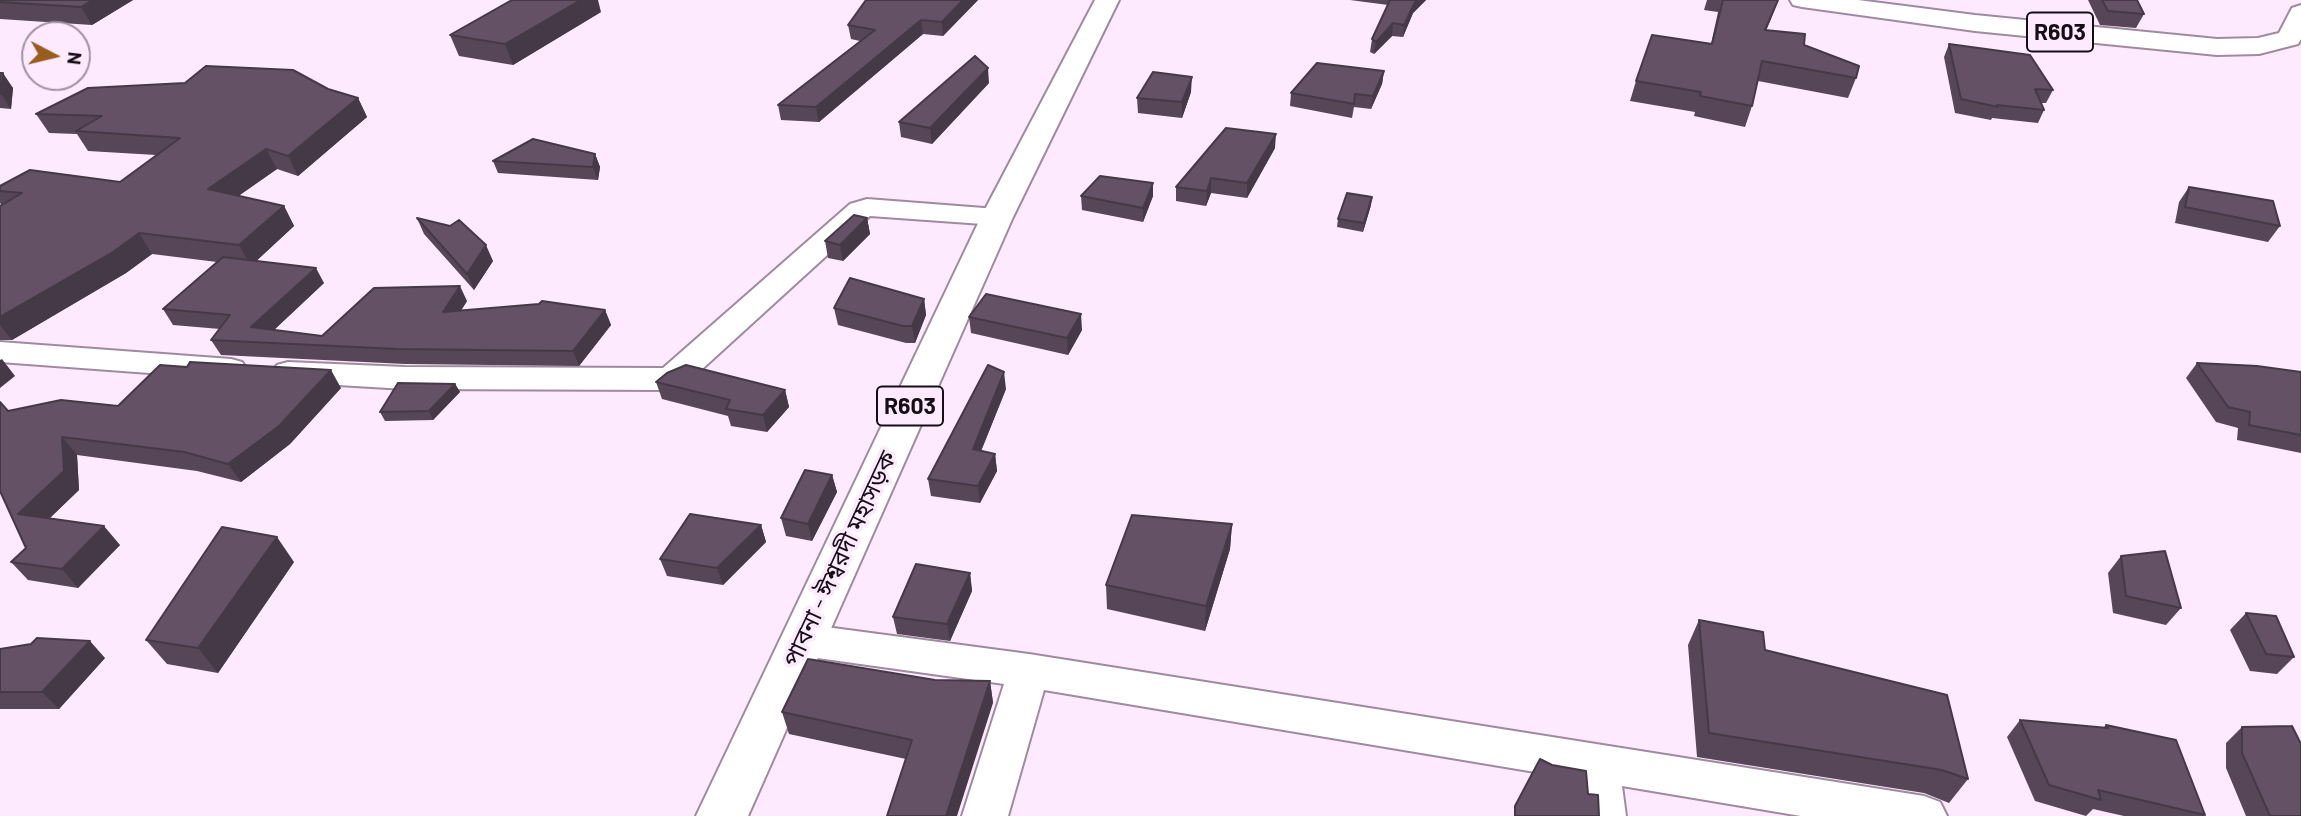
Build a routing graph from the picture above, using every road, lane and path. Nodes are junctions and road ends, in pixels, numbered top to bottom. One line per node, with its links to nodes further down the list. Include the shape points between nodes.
1 (1107, 0): 5 (main road, পাবনা - ঈশ্বরদী মহাসড়ক / R603)
2 (1802, 0): 4 (main road, R603, via 2184,44 2259,46)
3 (2301, 13): 4 (main road, R603)
4 (2295, 39)
5 (997, 217): 6 (street, via 860,210 678,374 659,381 405,378); 7 (main road, পাবনা - ঈশ্বরদী মহাসড়ক / R603)
6 (0, 352)
7 (803, 639): 8 (street); 10 (main road, পাবনা - ঈশ্বরদী মহাসড়ক / R603)
8 (1029, 671): 9 (street); 11 (street)
9 (1598, 763): 12 (street); 13 (street)
10 (722, 816)
11 (985, 816)
12 (1603, 816)
13 (1924, 816)

